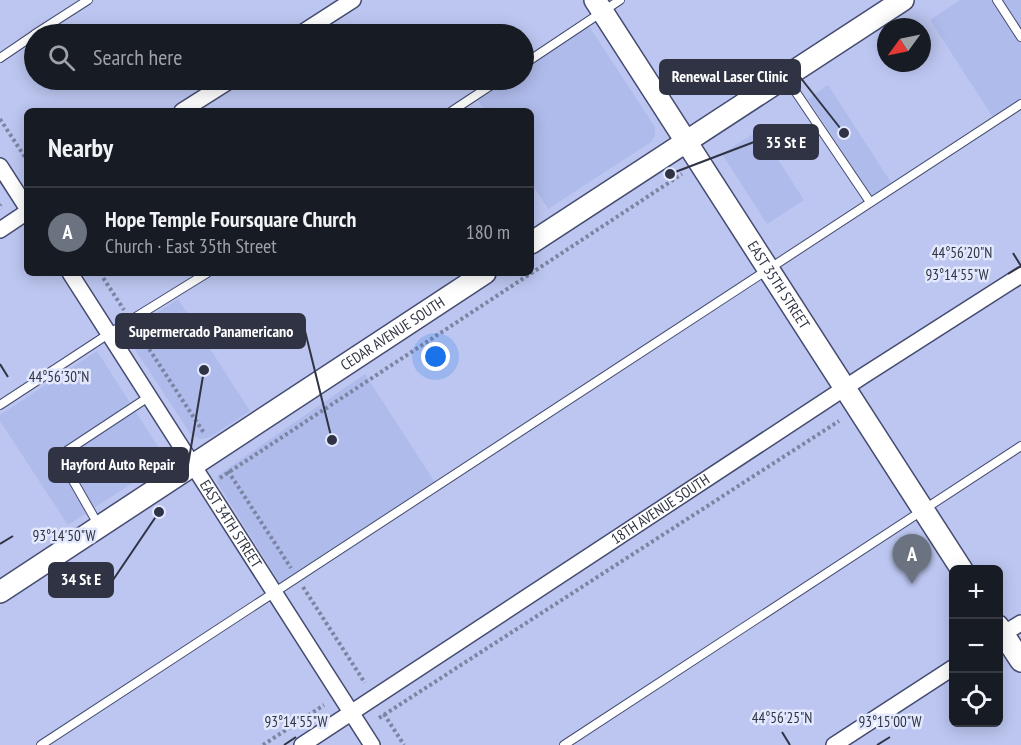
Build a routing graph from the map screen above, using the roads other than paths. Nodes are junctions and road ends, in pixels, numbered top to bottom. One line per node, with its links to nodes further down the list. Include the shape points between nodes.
1 (88, 0): 6 (lane)
2 (353, 0): 7 (street)
3 (903, 0): 12 (main road)
4 (997, 0): 8 (lane)
5 (606, 4): 10 (lane); 18 (main road, EAST 35TH STREET)
6 (52, 24)
7 (316, 24)
8 (1021, 36)
9 (24, 42): 11 (lane)
10 (534, 57)
11 (0, 58)
12 (786, 78): 18 (main road); 20 (lane)
13 (215, 90): 16 (street)
14 (485, 90): 17 (lane)
15 (1021, 104): 20 (lane)
16 (187, 108)
17 (457, 108)
18 (687, 141): 24 (main road); 25 (main road, EAST 35TH STREET)
19 (0, 166): 21 (street)
20 (870, 202): 25 (lane)
21 (24, 205)
22 (24, 212): 23 (street)
23 (0, 230)
24 (534, 241)
25 (769, 267): 31 (main road, EAST 35TH STREET); 39 (lane)
26 (1021, 275): 31 (street, 18TH AVENUE SOUTH)
27 (72, 276): 30 (street, EAST 34TH STREET)
28 (202, 276): 30 (lane)
29 (480, 276): 35 (main road, CEDAR AVENUE SOUTH)
30 (110, 333): 32 (street, EAST 34TH STREET); 33 (lane)
31 (845, 389): 36 (main road, EAST 35TH STREET); 44 (street, 18TH AVENUE SOUTH)
32 (150, 396): 35 (street, EAST 34TH STREET); 37 (lane, via 59,456)
33 (0, 405)
34 (1021, 446): 36 (lane)
35 (193, 465): 37 (main road, CEDAR AVENUE SOUTH); 39 (street, EAST 34TH STREET)
36 (923, 509): 38 (main road, EAST 35TH STREET); 48 (lane)
37 (99, 527): 40 (main road, CEDAR AVENUE SOUTH)
38 (959, 565)
39 (274, 591): 44 (street, EAST 34TH STREET); 45 (lane)
40 (0, 592)
41 (1006, 630): 42 (main road)
42 (1021, 661)
43 (949, 670): 49 (street)
44 (351, 713): 46 (street, 18TH AVENUE SOUTH); 47 (street, EAST 34TH STREET)
45 (40, 745)
46 (302, 745)
47 (372, 745)
48 (564, 745)
49 (834, 745)

